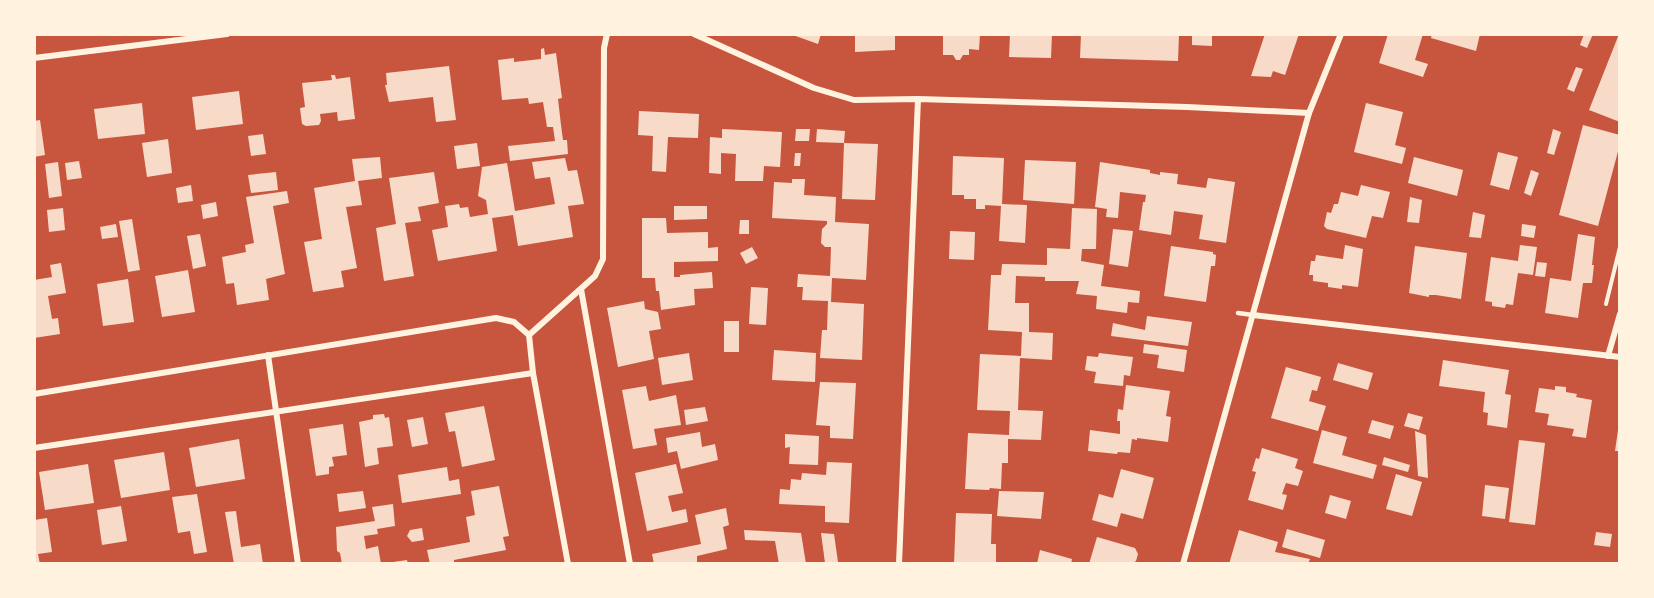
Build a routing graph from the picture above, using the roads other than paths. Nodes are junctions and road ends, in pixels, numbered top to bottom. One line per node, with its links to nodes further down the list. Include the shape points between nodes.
1 (226, 34): 5 (street)
2 (607, 34): 8 (street, via 603,259 595,276)
3 (694, 34): 6 (street, via 814,88 854,99)
4 (1341, 34): 7 (street)
5 (34, 58)
6 (918, 99): 7 (street); 23 (street)
7 (1309, 113): 11 (street)
8 (581, 289): 12 (street); 22 (street)
9 (1238, 313): 11 (lane)
10 (1620, 314): 14 (street)
11 (1253, 315): 14 (street); 24 (street)
12 (529, 335): 13 (street, via 514,321 496,318); 16 (street)
13 (268, 356): 17 (street); 18 (street)
14 (1608, 356): 15 (street)
15 (1620, 357)
16 (533, 373): 18 (street); 21 (street)
17 (34, 394)
18 (276, 411): 19 (street); 20 (street)
19 (34, 448)
20 (298, 564)
21 (568, 564)
22 (630, 564)
23 (898, 564)
24 (1183, 564)

